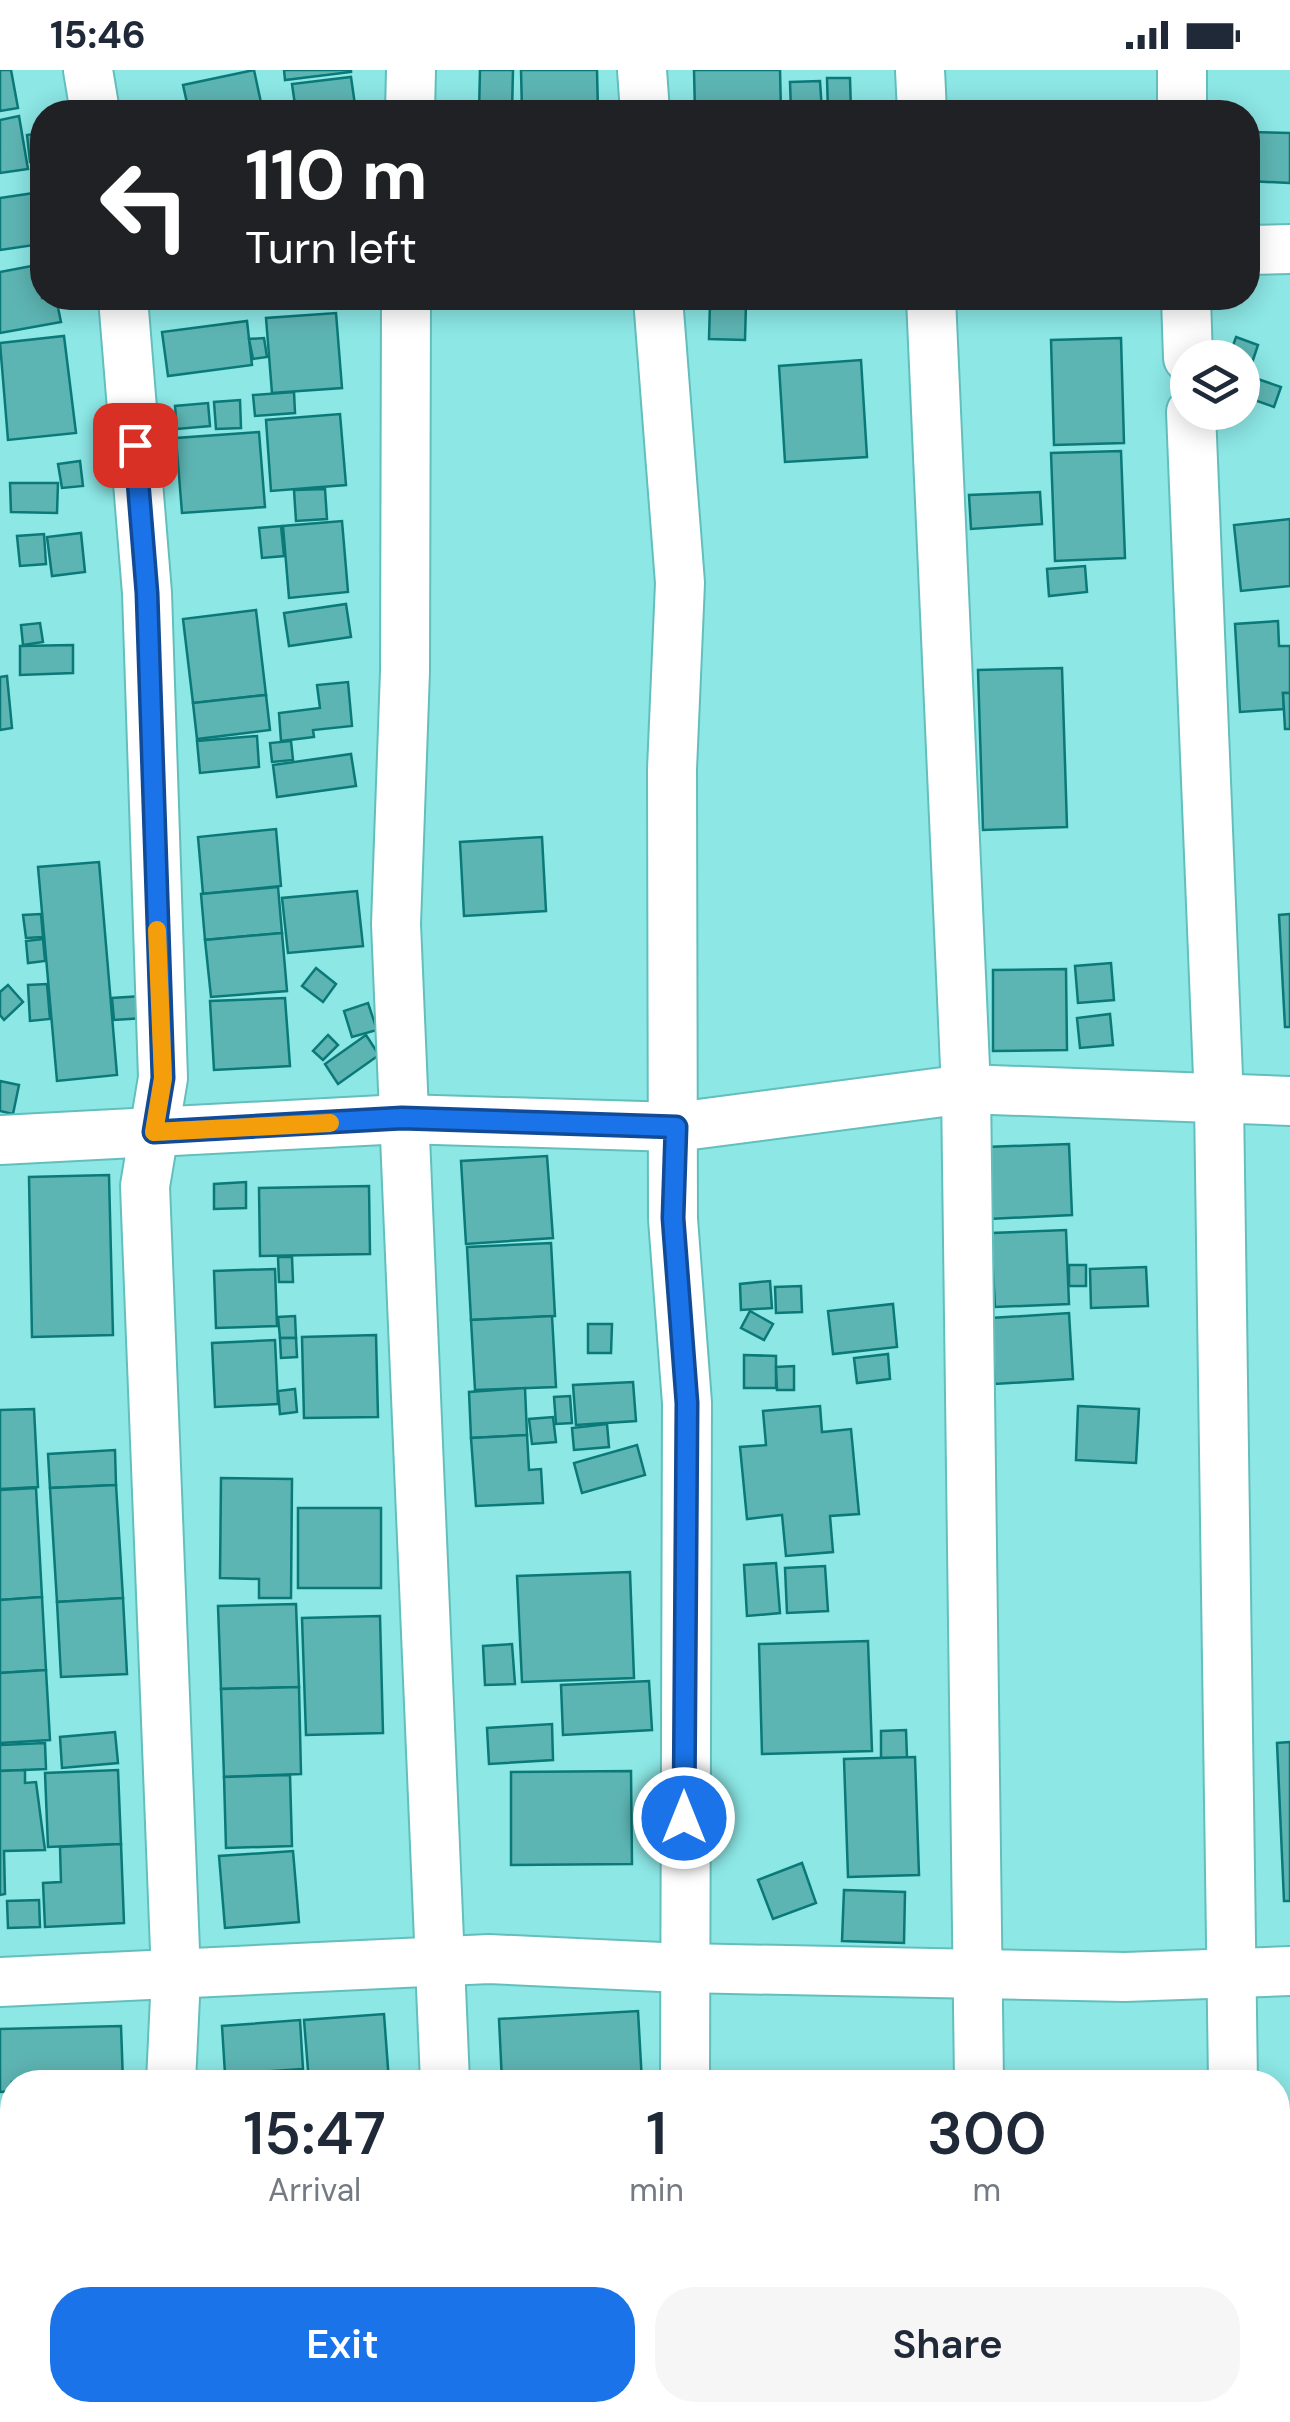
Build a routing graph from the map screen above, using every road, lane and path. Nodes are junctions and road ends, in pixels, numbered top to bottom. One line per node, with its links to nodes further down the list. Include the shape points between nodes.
1 (88, 70): 6 (street)
2 (410, 70): 7 (street)
3 (642, 70): 8 (street)
4 (920, 70): 9 (street)
5 (1182, 70): 10 (street)
6 (93, 100)
7 (410, 100)
8 (644, 100)
9 (921, 100)
10 (1182, 100)
11 (1290, 249): 12 (street)
12 (1260, 250)
13 (125, 310): 25 (street, via 147,593 163,1078)
14 (406, 310): 23 (street, via 396,924)
15 (659, 310): 24 (street, via 680,583 672,769)
16 (932, 310): 20 (street)
17 (1186, 310): 18 (street)
18 (1187, 340)
19 (1192, 430): 21 (street)
20 (966, 1089): 21 (street); 24 (street); 30 (street)
21 (1219, 1100): 22 (street); 31 (street)
22 (1290, 1101)
23 (402, 1118): 24 (street); 25 (street); 27 (street)
24 (676, 1127): 28 (street, via 673,1218 687,1403)
25 (154, 1132): 26 (street); 32 (street, via 145,1186)
26 (0, 1140)
27 (438, 1962): 28 (street); 32 (street); 35 (street)
28 (683, 1968): 30 (street); 36 (street)
29 (1290, 1971): 31 (street)
30 (977, 1974): 31 (street); 37 (street)
31 (1232, 1975): 38 (street)
32 (176, 1976): 33 (street); 34 (street)
33 (0, 1982)
34 (172, 2070)
35 (443, 2070)
36 (686, 2070)
37 (980, 2070)
38 (1233, 2070)

